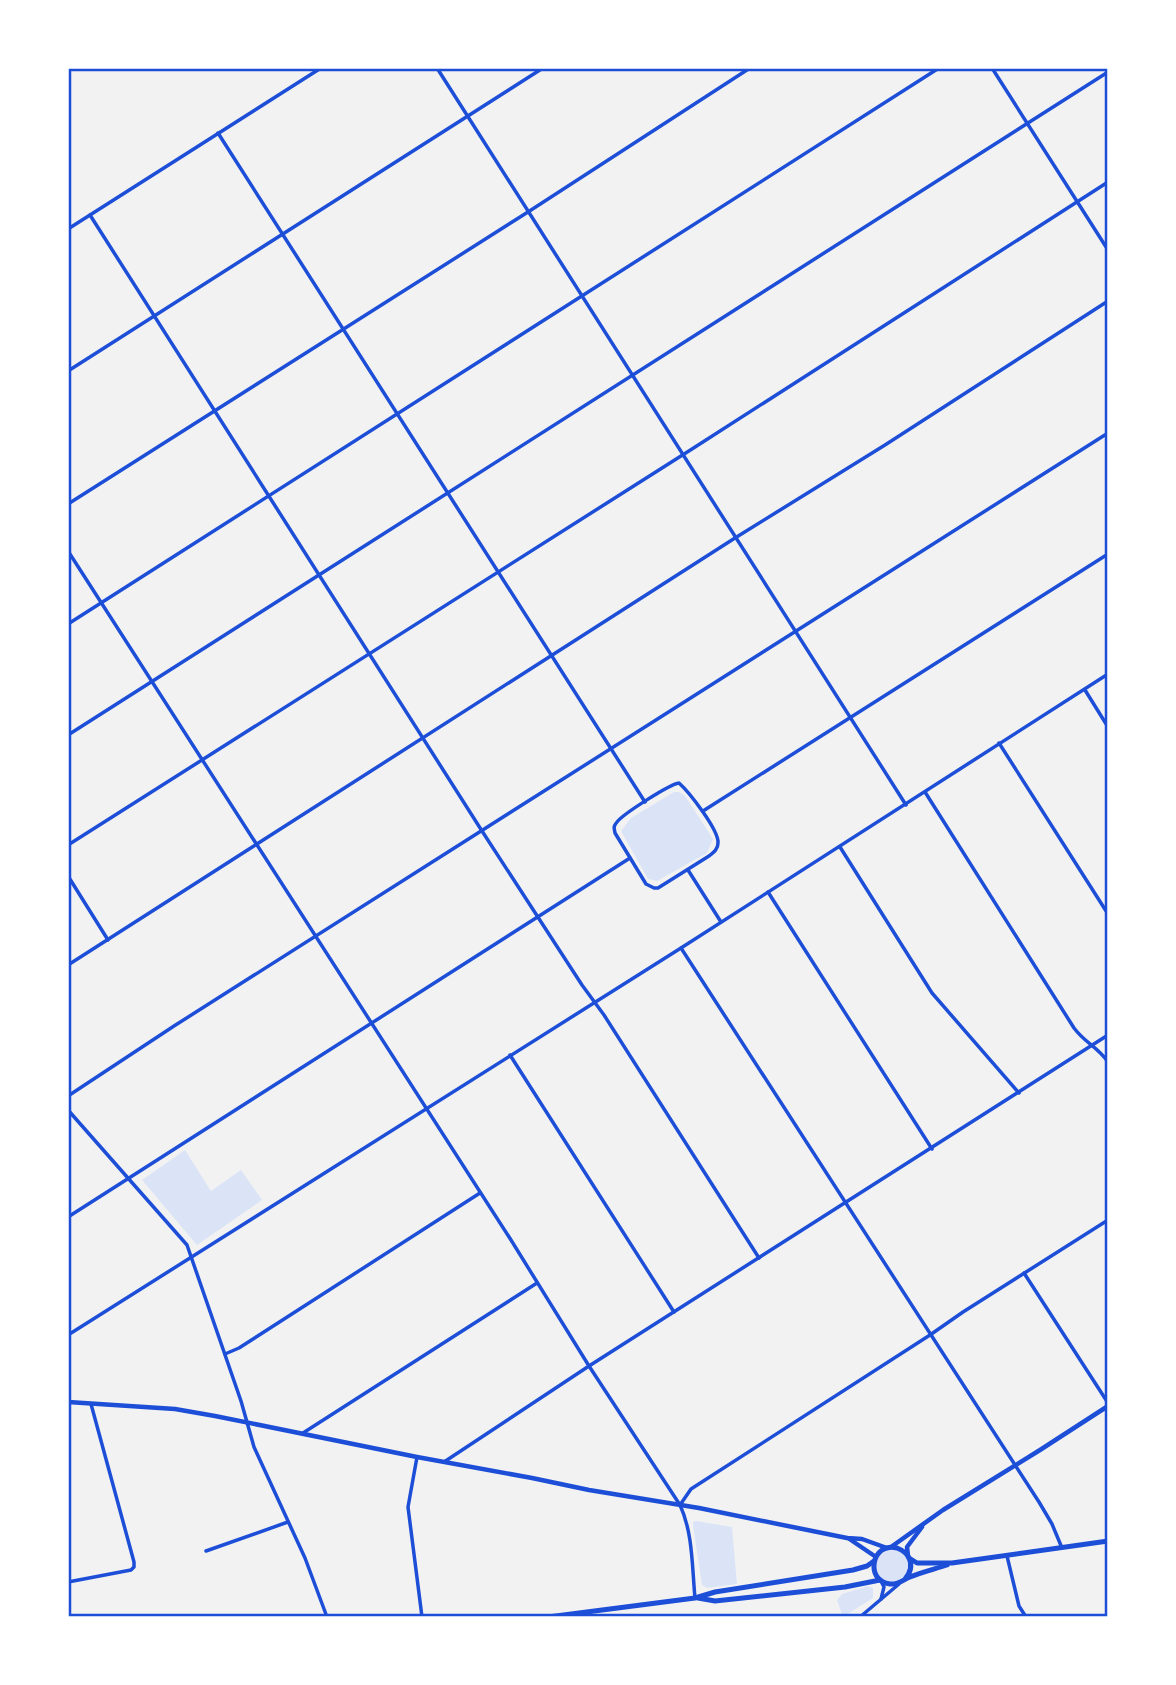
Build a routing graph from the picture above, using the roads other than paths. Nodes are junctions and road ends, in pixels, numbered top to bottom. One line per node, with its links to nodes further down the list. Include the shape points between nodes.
1 (321, 68): 10 (street)
2 (436, 68): 8 (street)
3 (543, 68): 8 (street)
4 (751, 68): 13 (street)
5 (939, 68): 18 (street)
6 (992, 68): 9 (street)
7 (1108, 72): 9 (street)
8 (467, 116): 13 (street); 16 (street)
9 (1026, 122): 12 (street); 23 (street)
10 (218, 133): 14 (street); 16 (street)
11 (1108, 182): 12 (street)
12 (1076, 202): 17 (street); 27 (street)
13 (528, 212): 18 (street); 21 (street)
14 (90, 215): 15 (street); 20 (street)
15 (68, 229)
16 (283, 234): 20 (street); 21 (street)
17 (1108, 250)
18 (582, 297): 23 (street); 25 (street)
19 (1108, 301): 31 (street)
20 (155, 316): 22 (street); 24 (street)
21 (343, 329): 24 (street); 25 (street)
22 (68, 371)
23 (631, 374): 27 (street); 28 (street)
24 (215, 411): 29 (street); 30 (street)
25 (398, 415): 28 (street); 29 (street)
26 (1108, 433): 38 (street)
27 (682, 455): 31 (street); 34 (street)
28 (447, 492): 34 (street); 35 (street)
29 (269, 496): 35 (street); 36 (street)
30 (68, 504)
31 (736, 538): 38 (street); 40 (street)
32 (68, 551): 36 (street)
33 (1108, 554): 44 (street)
34 (498, 571): 39 (street); 40 (street)
35 (319, 574): 39 (street); 42 (street)
36 (101, 603): 37 (street); 42 (street)
37 (68, 624)
38 (796, 632): 44 (street); 49 (street)
39 (370, 653): 47 (street); 50 (street)
40 (552, 656): 47 (street); 49 (street)
41 (1108, 674): 43 (street)
42 (151, 682): 46 (street); 50 (street)
43 (1084, 690): 45 (street); 48 (street)
44 (850, 717): 53 (street); 54 (street)
45 (1108, 727)
46 (68, 735)
47 (424, 738): 55 (street); 57 (street)
48 (999, 743): 51 (street); 63 (street)
49 (612, 749): 52 (street); 55 (street)
50 (202, 760): 56 (street); 57 (street)
51 (925, 792): 53 (street); 73 (street, via 1074,1028)
52 (645, 802): 54 (street, via 679,783); 59 (street, via 614,826)
53 (905, 805): 58 (street)
54 (703, 811): 60 (street, via 719,845)
55 (482, 831): 64 (street); 66 (street)
56 (68, 845)
57 (255, 845): 66 (street); 67 (street)
58 (839, 847): 62 (street); 76 (street, via 932,993)
59 (630, 858): 60 (street, via 646,884 654,888); 64 (street)
60 (688, 870): 65 (street)
61 (68, 876): 67 (street)
62 (768, 892): 65 (street); 80 (street)
63 (1108, 914)
64 (537, 916): 70 (street); 71 (street)
65 (721, 922): 68 (street)
66 (315, 938): 71 (street); 77 (street)
67 (108, 940): 69 (street)
68 (681, 948): 70 (street); 83 (street)
69 (68, 965)
70 (595, 1002): 74 (street); 87 (street)
71 (370, 1024): 79 (street); 81 (street)
72 (1108, 1035): 73 (street)
73 (1092, 1045): 75 (street); 76 (street)
74 (510, 1055): 79 (street); 90 (street)
75 (1108, 1062)
76 (1019, 1093): 80 (street)
77 (68, 1096)
78 (68, 1110): 81 (street)
79 (425, 1110): 82 (street); 86 (street)
80 (932, 1149): 83 (street)
81 (128, 1179): 84 (street); 86 (street, via 187,1245)
82 (480, 1194): 89 (street); 93 (street)
83 (846, 1203): 87 (street); 92 (street)
84 (68, 1217)
85 (1108, 1220): 88 (street)
86 (192, 1257): 91 (street); 93 (street)
87 (759, 1258): 90 (street)
88 (1024, 1273): 92 (street); 97 (street)
89 (537, 1283): 94 (street); 99 (street)
90 (674, 1312): 94 (street)
91 (68, 1335)
92 (930, 1335): 102 (street); 103 (street, via 691,1489)
93 (225, 1354): 98 (street)
94 (589, 1366): 101 (street); 103 (street)
95 (68, 1402): 96 (street)
96 (91, 1404): 98 (street, via 175,1409); 117 (street, via 134,1567)
97 (1108, 1404): 102 (street)
98 (247, 1423): 99 (street); 105 (street)
99 (303, 1433): 100 (street)
100 (417, 1457): 101 (street); 123 (street, via 408,1507)
101 (444, 1462): 103 (street)
102 (1015, 1466): 104 (street); 109 (street)
103 (680, 1505): 106 (street); 118 (street, via 687,1523)
104 (928, 1520): 108 (street); 112 (street, via 907,1547)
105 (288, 1522): 110 (street); 122 (street)
106 (847, 1538): 108 (street); 113 (street)
107 (1108, 1541): 109 (main road)
108 (889, 1548): 112 (main road, via 901,1549); 113 (main road)
109 (1062, 1548): 111 (main road)
110 (206, 1551)
111 (1007, 1556): 114 (main road); 127 (street)
112 (909, 1558): 114 (main road, via 917,1563); 116 (main road, via 911,1569)
113 (875, 1559): 115 (main road, via 874,1571); 118 (main road, via 853,1570)
114 (952, 1563): 116 (main road)
115 (881, 1581): 116 (main road, via 894,1585); 118 (main road, via 715,1601); 119 (street)
116 (903, 1581): 119 (street)
117 (68, 1582)
118 (695, 1598): 121 (main road)
119 (880, 1601): 120 (street)
120 (866, 1612): 125 (street); 126 (street)
121 (564, 1616): 124 (main road)
122 (327, 1617)
123 (422, 1617)
124 (548, 1617)
125 (860, 1617)
126 (870, 1617)
127 (1026, 1617)

